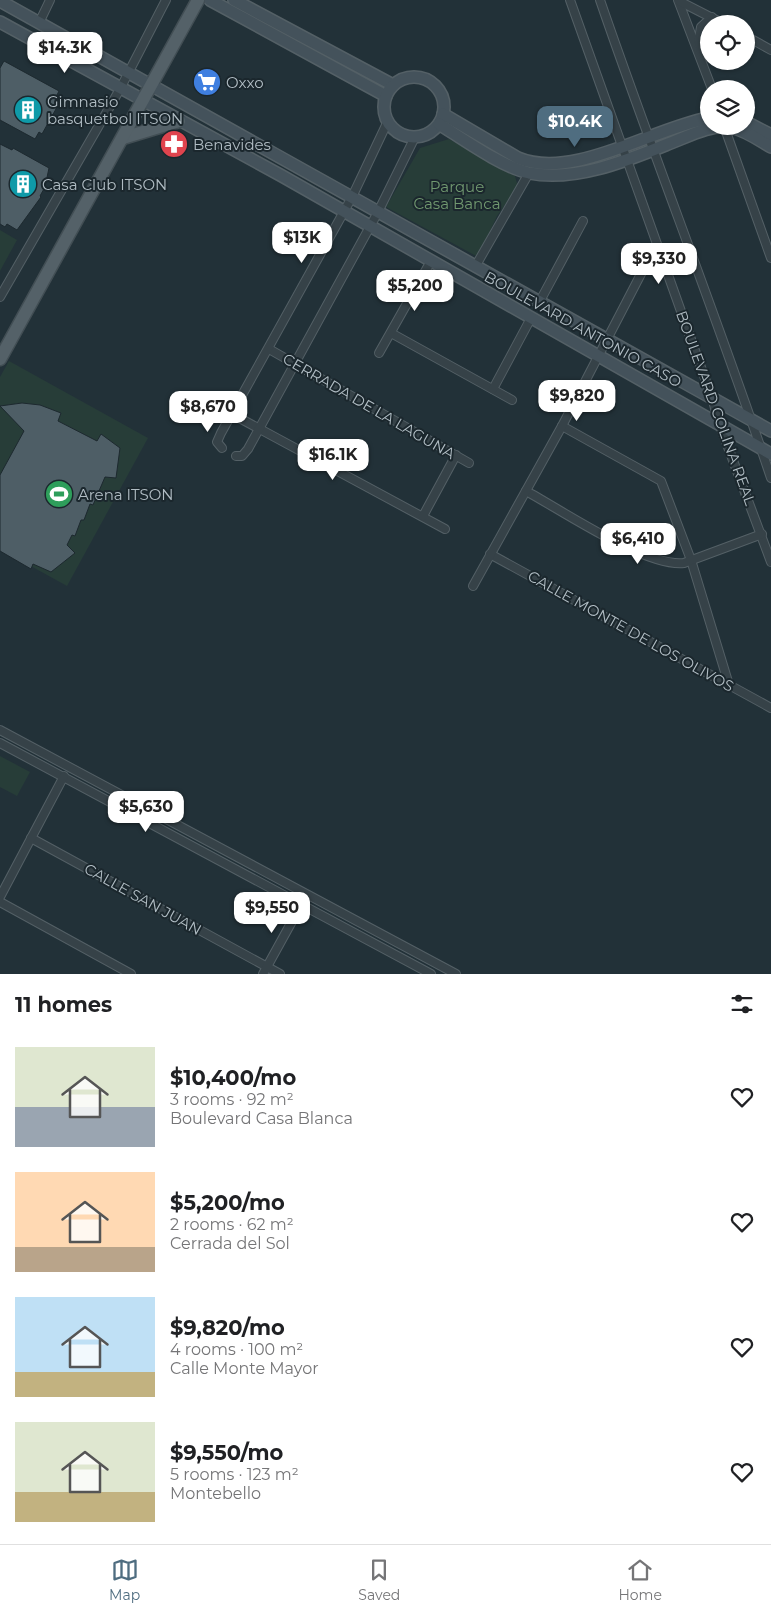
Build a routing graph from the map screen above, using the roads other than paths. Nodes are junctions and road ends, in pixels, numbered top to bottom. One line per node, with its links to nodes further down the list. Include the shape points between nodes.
1 (50, 0): 12 (street)
2 (166, 0): 17 (street)
3 (198, 0): 19 (main road)
4 (210, 0): 22 (street)
5 (234, 0): 20 (street)
6 (570, 0): 38 (street, BOULEVARD COLINA REAL)
7 (600, 0): 36 (street, BOULEVARD COLINA REAL)
8 (678, 0): 10 (street); 15 (street)
9 (0, 1): 12 (street, BOULEVARD ANTONIO CASO)
10 (708, 15)
11 (0, 22): 21 (street, BOULEVARD ANTONIO CASO)
12 (39, 23): 17 (street, BOULEVARD ANTONIO CASO)
13 (700, 34): 15 (street)
14 (755, 41): 16 (street)
15 (698, 48): 18 (street)
16 (771, 50)
17 (128, 72): 19 (street, BOULEVARD ANTONIO CASO); 21 (street)
18 (709, 80)
19 (152, 84): 23 (main road); 29 (street, BOULEVARD ANTONIO CASO)
20 (393, 86): 22 (street); 24 (street, via 413,76 434,83 444,103)
21 (120, 89): 23 (street, BOULEVARD ANTONIO CASO); 54 (street)
22 (386, 96): 26 (street)
23 (144, 102): 25 (street, BOULEVARD ANTONIO CASO); 35 (main road)
24 (441, 119): 34 (street, via 428,133); 38 (street, via 528,162 569,163); 43 (street, via 513,168)
25 (179, 121): 35 (main road); 37 (street, BOULEVARD ANTONIO CASO)
26 (388, 121): 34 (street, via 399,132); 45 (street)
27 (700, 121): 36 (street)
28 (755, 127): 33 (street)
29 (230, 128): 37 (street); 42 (street, BOULEVARD ANTONIO CASO)
30 (700, 131): 40 (street)
31 (727, 135): 51 (street)
32 (749, 135): 39 (street)
33 (771, 135)
34 (415, 136): 47 (street)
35 (122, 138): 62 (main road)
36 (648, 138): 38 (street); 40 (street, BOULEVARD COLINA REAL)
37 (222, 142): 44 (street, BOULEVARD ANTONIO CASO)
38 (621, 146): 41 (street, BOULEVARD COLINA REAL)
39 (771, 147)
40 (654, 150): 41 (street); 68 (street, BOULEVARD COLINA REAL)
41 (627, 158): 43 (street, via 565,175); 50 (street, BOULEVARD COLINA REAL)
42 (289, 162): 44 (street); 45 (street, BOULEVARD ANTONIO CASO)
43 (529, 173): 53 (street)
44 (282, 176): 46 (street, BOULEVARD ANTONIO CASO)
45 (352, 197): 46 (street); 47 (street, BOULEVARD ANTONIO CASO)
46 (344, 211): 49 (street, BOULEVARD ANTONIO CASO); 59 (street)
47 (378, 212): 49 (street); 53 (street, BOULEVARD ANTONIO CASO)
48 (583, 221): 55 (street)
49 (369, 225): 52 (street, BOULEVARD ANTONIO CASO); 63 (street)
50 (656, 245): 58 (street); 66 (street, BOULEVARD COLINA REAL)
51 (771, 258)
52 (432, 260): 56 (street, BOULEVARD ANTONIO CASO); 57 (street)
53 (475, 267): 55 (street, BOULEVARD ANTONIO CASO)
54 (0, 297)
55 (540, 301): 58 (street, BOULEVARD ANTONIO CASO)
56 (531, 318): 61 (street, BOULEVARD ANTONIO CASO); 64 (street)
57 (390, 333): 60 (street); 64 (street)
58 (608, 340): 61 (street); 66 (street, BOULEVARD ANTONIO CASO)
59 (269, 349): 63 (street, CERRADA DE LA LAGUNA); 67 (street)
60 (379, 353)
61 (599, 355): 69 (street, BOULEVARD ANTONIO CASO); 70 (street)
62 (0, 359)
63 (294, 363): 71 (street); 75 (street, CERRADA DE LA LAGUNA)
64 (493, 389): 65 (street)
65 (512, 400)
66 (713, 401): 68 (street, BOULEVARD ANTONIO CASO); 69 (street, BOULEVARD COLINA REAL)
67 (232, 414): 71 (street); 73 (street, via 218,440)
68 (753, 421): 72 (street, BOULEVARD ANTONIO CASO); 74 (street, BOULEVARD COLINA REAL)
69 (719, 423): 74 (street, BOULEVARD ANTONIO CASO); 82 (street, BOULEVARD COLINA REAL)
70 (562, 426): 79 (street); 84 (street, via 661,481)
71 (259, 428): 76 (street, via 244,454); 80 (street)
72 (771, 431)
73 (222, 448)
74 (766, 451): 78 (street, BOULEVARD COLINA REAL)
75 (456, 455): 77 (street, CERRADA DE LA LAGUNA); 80 (street)
76 (236, 456)
77 (469, 462)
78 (771, 478)
79 (526, 491): 83 (street); 84 (street, via 642,555 673,564)
80 (423, 516): 81 (street)
81 (445, 529)
82 (762, 534): 84 (street); 85 (street, BOULEVARD COLINA REAL)
83 (490, 554): 86 (street); 87 (street, CALLE MONTE DE LOS OLIVOS)
84 (691, 560): 87 (street)
85 (771, 562)
86 (472, 586)
87 (729, 685): 88 (street, CALLE MONTE DE LOS OLIVOS)
88 (771, 708)
89 (0, 730): 92 (street)
90 (0, 743): 93 (street)
91 (32, 758): 93 (street)
92 (68, 767): 93 (street); 102 (street)
93 (64, 776): 94 (street); 97 (street)
94 (31, 838): 95 (street); 98 (street, CALLE SAN JUAN)
95 (0, 897)
96 (0, 902): 99 (street)
97 (301, 905): 98 (street); 101 (street)
98 (265, 970): 100 (street, CALLE SAN JUAN)
99 (131, 974)
100 (280, 974)
101 (431, 974)
102 (456, 974)

